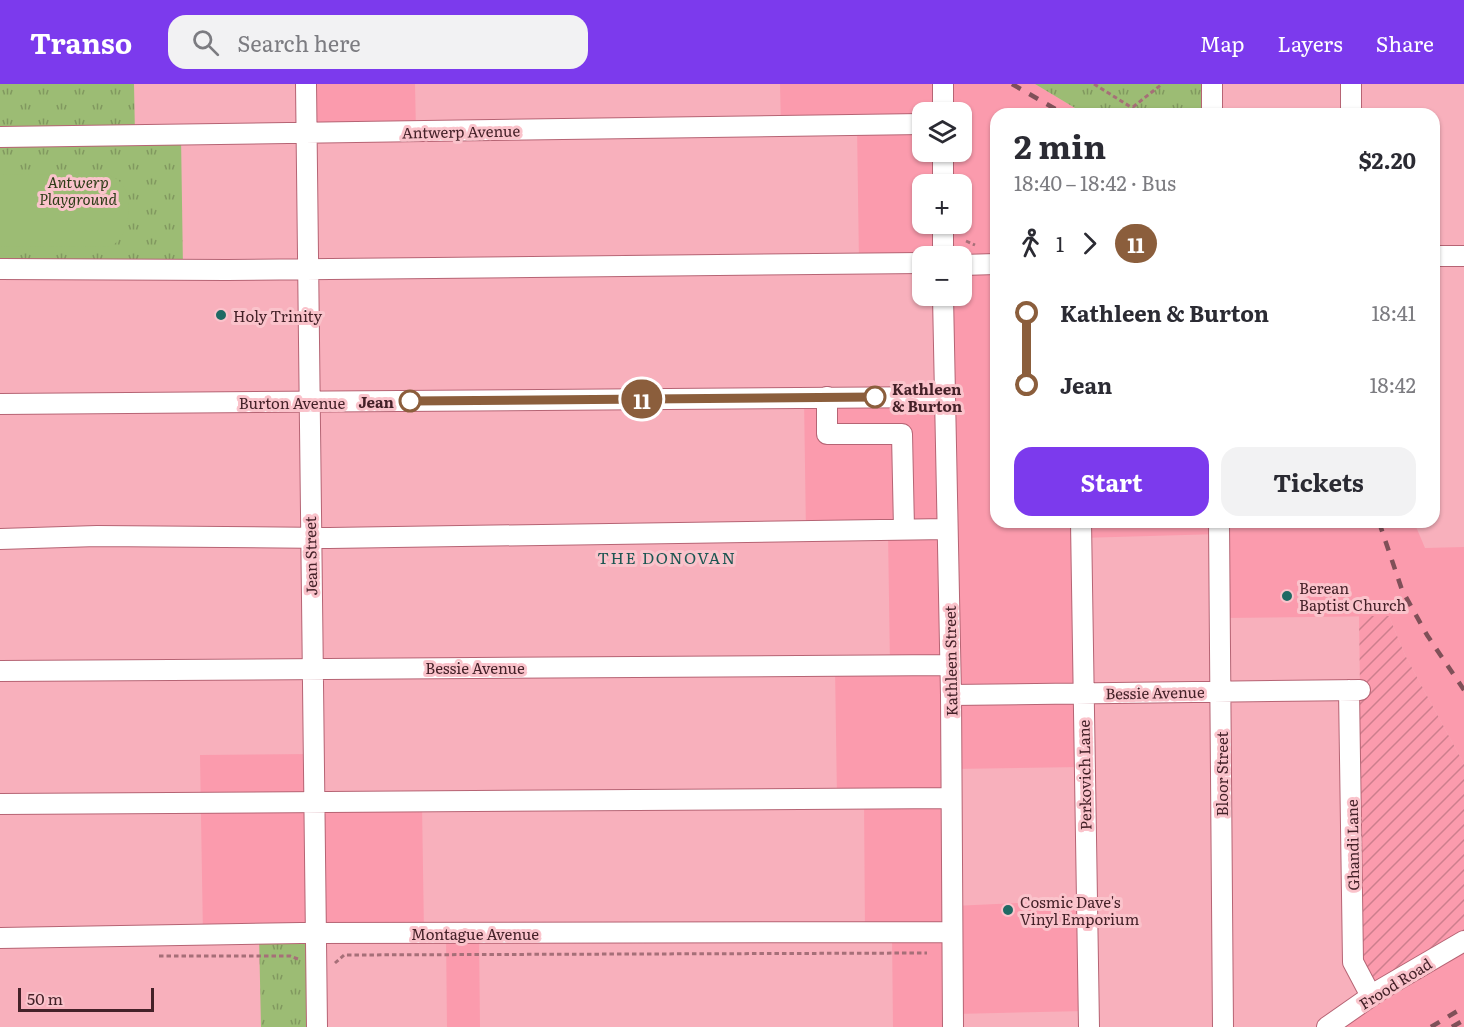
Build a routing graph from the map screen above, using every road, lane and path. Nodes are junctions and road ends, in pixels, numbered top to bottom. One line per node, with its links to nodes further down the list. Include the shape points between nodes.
1 (306, 84): 12 (street, Jean Street)
2 (943, 84): 7 (street)
3 (1094, 84): 8 (path)
4 (1162, 84): 8 (path)
5 (1212, 84): 9 (street)
6 (1351, 84): 10 (street)
7 (943, 102)
8 (1133, 108)
9 (1212, 108)
10 (1351, 108)
11 (912, 124): 12 (street, Antwerp Avenue)
12 (306, 133): 13 (street, Antwerp Avenue); 20 (street, Jean Street)
13 (0, 137)
14 (1440, 256): 15 (street)
15 (1464, 256)
16 (912, 263): 20 (street)
17 (990, 264): 18 (street)
18 (972, 265)
19 (0, 269): 20 (street)
20 (307, 269): 24 (street, Jean Street)
21 (943, 306): 23 (street, Kathleen Street)
22 (827, 397): 23 (street, Burton Avenue); 24 (street, Burton Avenue); 29 (street, via 827,434 902,434)
23 (944, 397): 28 (street, Kathleen Street)
24 (309, 402): 25 (street, Burton Avenue); 30 (street, Jean Street)
25 (0, 404)
26 (1081, 528): 37 (street, Perkovich Lane)
27 (1219, 528): 36 (street, Bloor Street)
28 (947, 529): 29 (street); 32 (street, Kathleen Street)
29 (904, 530): 30 (street)
30 (310, 538): 31 (street); 33 (street, Jean Street)
31 (0, 539)
32 (950, 665): 33 (street, Bessie Avenue); 38 (street, Kathleen Street)
33 (312, 668): 34 (street, Bessie Avenue); 41 (street, Jean Street)
34 (0, 670)
35 (1354, 690): 36 (street, Bessie Avenue); 48 (street, Ghandi Lane, via 1353,962)
36 (1221, 691): 37 (street, Bessie Avenue); 52 (street, Bloor Street)
37 (1082, 693): 38 (street, Bessie Avenue); 51 (street, Perkovich Lane)
38 (951, 695): 39 (street, Kathleen Street)
39 (951, 798): 41 (street); 42 (street, Kathleen Street)
40 (0, 804): 41 (street)
41 (315, 804): 43 (street, Jean Street)
42 (951, 932): 43 (street, Montague Avenue); 50 (street, Kathleen Street)
43 (317, 933): 44 (street, Montague Avenue); 49 (street, Jean Street)
44 (0, 938)
45 (1464, 942): 48 (street, Frood Road)
46 (927, 953): 47 (path, via 344,956)
47 (335, 963)
48 (1371, 996): 53 (street, Frood Road)
49 (317, 1027)
50 (953, 1027)
51 (1089, 1027)
52 (1223, 1027)
53 (1327, 1027)

